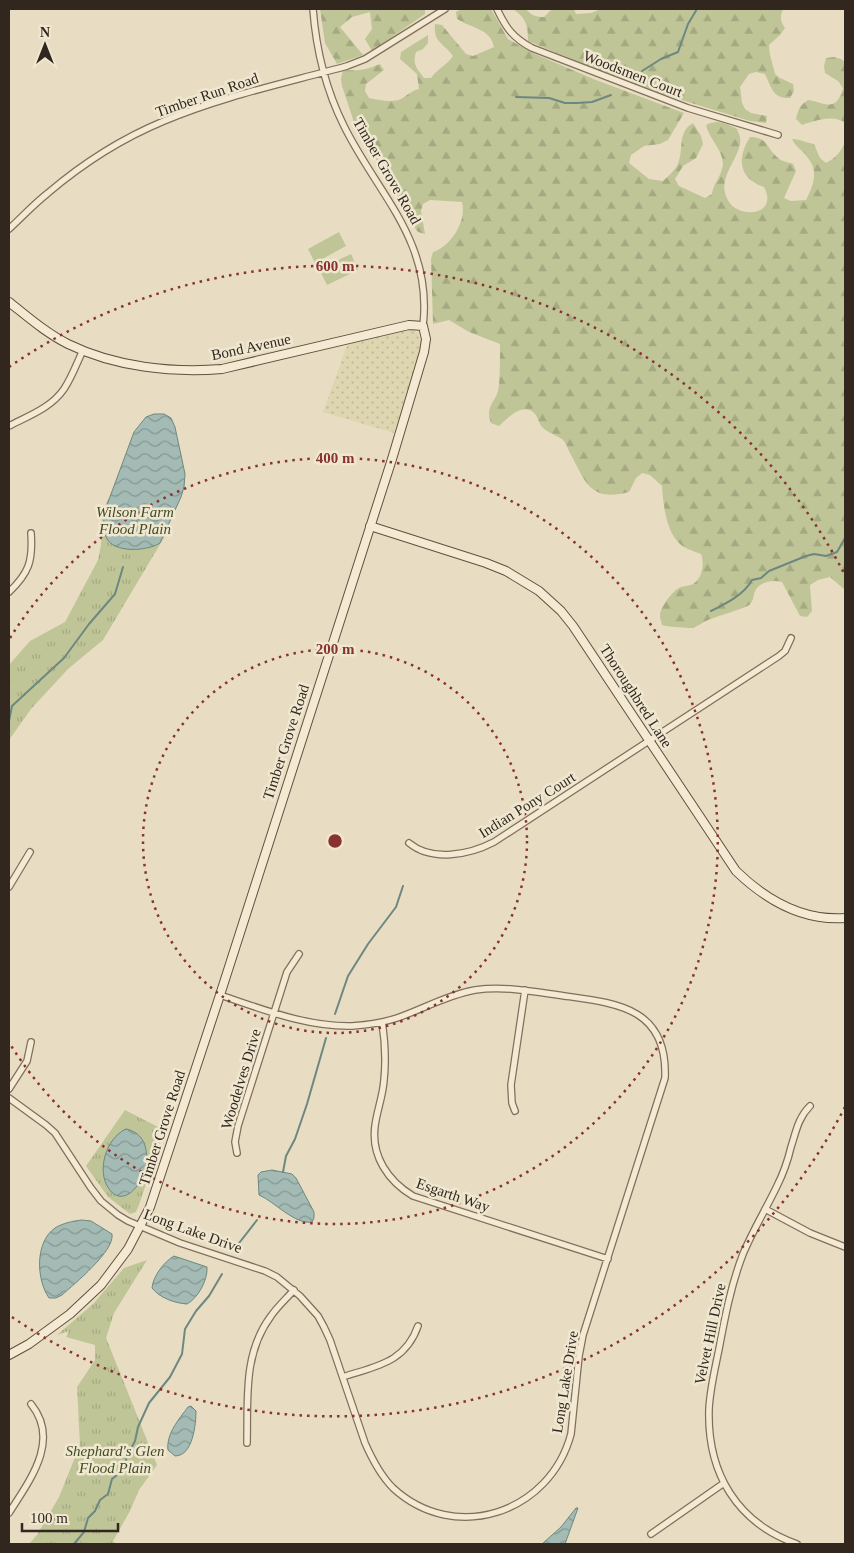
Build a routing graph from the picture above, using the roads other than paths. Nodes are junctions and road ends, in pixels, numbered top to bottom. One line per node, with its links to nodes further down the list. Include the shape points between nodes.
1 (313, 9): 4 (street, Timber Grove Road)
2 (445, 9): 4 (street, Timber Run Road, via 365,59)
3 (497, 9): 5 (street, Woodsmen Court, via 514,37 532,48 688,108)
4 (324, 72): 6 (street, Timber Run Road, via 214,103 146,129 81,168); 8 (street, Timber Grove Road, via 348,134 409,236 424,288)
5 (778, 134)
6 (9, 229)
7 (9, 302): 9 (street, Bond Avenue, via 45,331)
8 (424, 326): 9 (street, Bond Avenue, via 387,329 236,367 210,370 135,365); 11 (street, Timber Grove Road, via 424,352)
9 (83, 350): 10 (street, via 58,397)
10 (9, 426)
11 (370, 526): 15 (street, Thoroughbred Lane, via 494,566 539,591 574,626); 22 (street, Timber Grove Road)
12 (31, 533): 13 (street, via 28,568)
13 (9, 592)
14 (791, 638): 15 (street, Indian Pony Court, via 779,656)
15 (649, 741): 16 (street, Indian Pony Court, via 486,846 449,854 421,851); 19 (street, Thoroughbred Lane, via 726,858 748,883 790,909 823,917)
16 (409, 843)
17 (30, 852): 18 (street)
18 (9, 887)
19 (845, 918)
20 (299, 954): 23 (street, Woodelves Drive, via 287,972)
21 (525, 990): 24 (street, Long Lake Drive, via 496,988 466,992); 29 (street, via 511,1085); 34 (street, Long Lake Drive, via 627,1008 651,1026 664,1052 662,1091)
22 (220, 995): 23 (street, Long Lake Drive); 32 (street, Timber Grove Road, via 157,1188)
23 (274, 1013): 24 (street, Long Lake Drive, via 329,1025); 30 (street, Woodelves Drive, via 238,1126)
24 (382, 1022): 34 (street, Esgarth Way, via 385,1067 374,1136 382,1167 396,1184 414,1196)
25 (31, 1042): 26 (street, via 29,1056)
26 (9, 1089)
27 (9, 1098): 32 (street, Long Lake Drive, via 55,1133 101,1200 118,1215)
28 (810, 1106): 31 (street, Velvet Hill Drive, via 799,1120 785,1165)
29 (515, 1111)
30 (237, 1153)
31 (765, 1209): 33 (street); 41 (street, Velvet Hill Drive, via 743,1255 729,1298 711,1392 710,1432 714,1458)
32 (140, 1227): 35 (street, Long Lake Drive, via 253,1266); 37 (street, Timber Grove Road, via 116,1266 86,1301)
33 (845, 1247)
34 (608, 1259): 38 (street, Long Lake Drive, via 581,1345 568,1444 548,1478 514,1506 488,1514 460,1516 429,1510 404,1496 385,1479 371,1458)
35 (294, 1290): 38 (street, Long Lake Drive, via 310,1305 324,1327); 40 (street, via 271,1316 254,1349 248,1379)
36 (418, 1326): 38 (street, via 409,1346 395,1358)
37 (9, 1355)
38 (343, 1377)
39 (31, 1404): 42 (street, via 42,1424 43,1446 33,1475)
40 (247, 1443)
41 (724, 1483): 43 (street); 44 (street, Velvet Hill Drive, via 738,1505 754,1521 774,1535)
42 (9, 1513)
43 (651, 1534)
44 (797, 1544)

